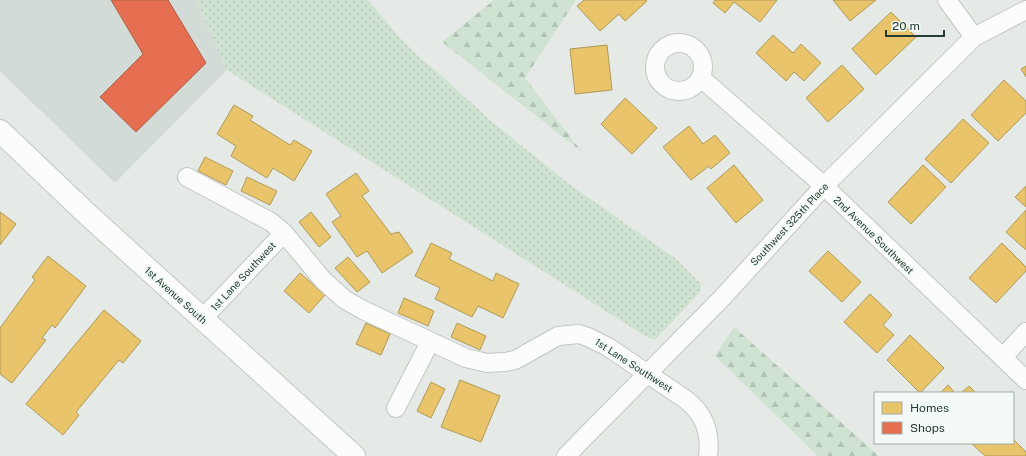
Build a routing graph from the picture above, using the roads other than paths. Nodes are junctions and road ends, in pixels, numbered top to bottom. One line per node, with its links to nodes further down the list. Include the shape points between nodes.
1 (947, 0): 3 (street)
2 (1026, 10): 3 (street, Southwest 325th Place)
3 (974, 37): 7 (street, Southwest 325th Place)
4 (701, 78): 7 (street, 2nd Avenue Southwest)
5 (0, 131): 9 (main road, 1st Avenue South)
6 (187, 177): 8 (street, 1st Lane Southwest, via 271,222)
7 (824, 186): 12 (street, 2nd Avenue Southwest); 13 (street, Southwest 325th Place, via 722,298)
8 (284, 232): 9 (street, 1st Lane Southwest); 11 (street, 1st Lane Southwest, via 315,272 340,297)
9 (202, 319): 16 (main road, 1st Avenue South)
10 (1026, 332): 12 (street)
11 (430, 342): 13 (street, 1st Lane Southwest, via 466,358 494,364 515,360 558,336 579,334 598,341); 15 (street)
12 (1003, 357): 14 (street, 2nd Avenue Southwest)
13 (647, 373): 17 (street, Southwest 325th Place); 18 (street, 1st Lane Southwest, via 686,399 699,412 708,432)
14 (1026, 380)
15 (396, 408)
16 (354, 456)
17 (566, 456)
18 (708, 456)

